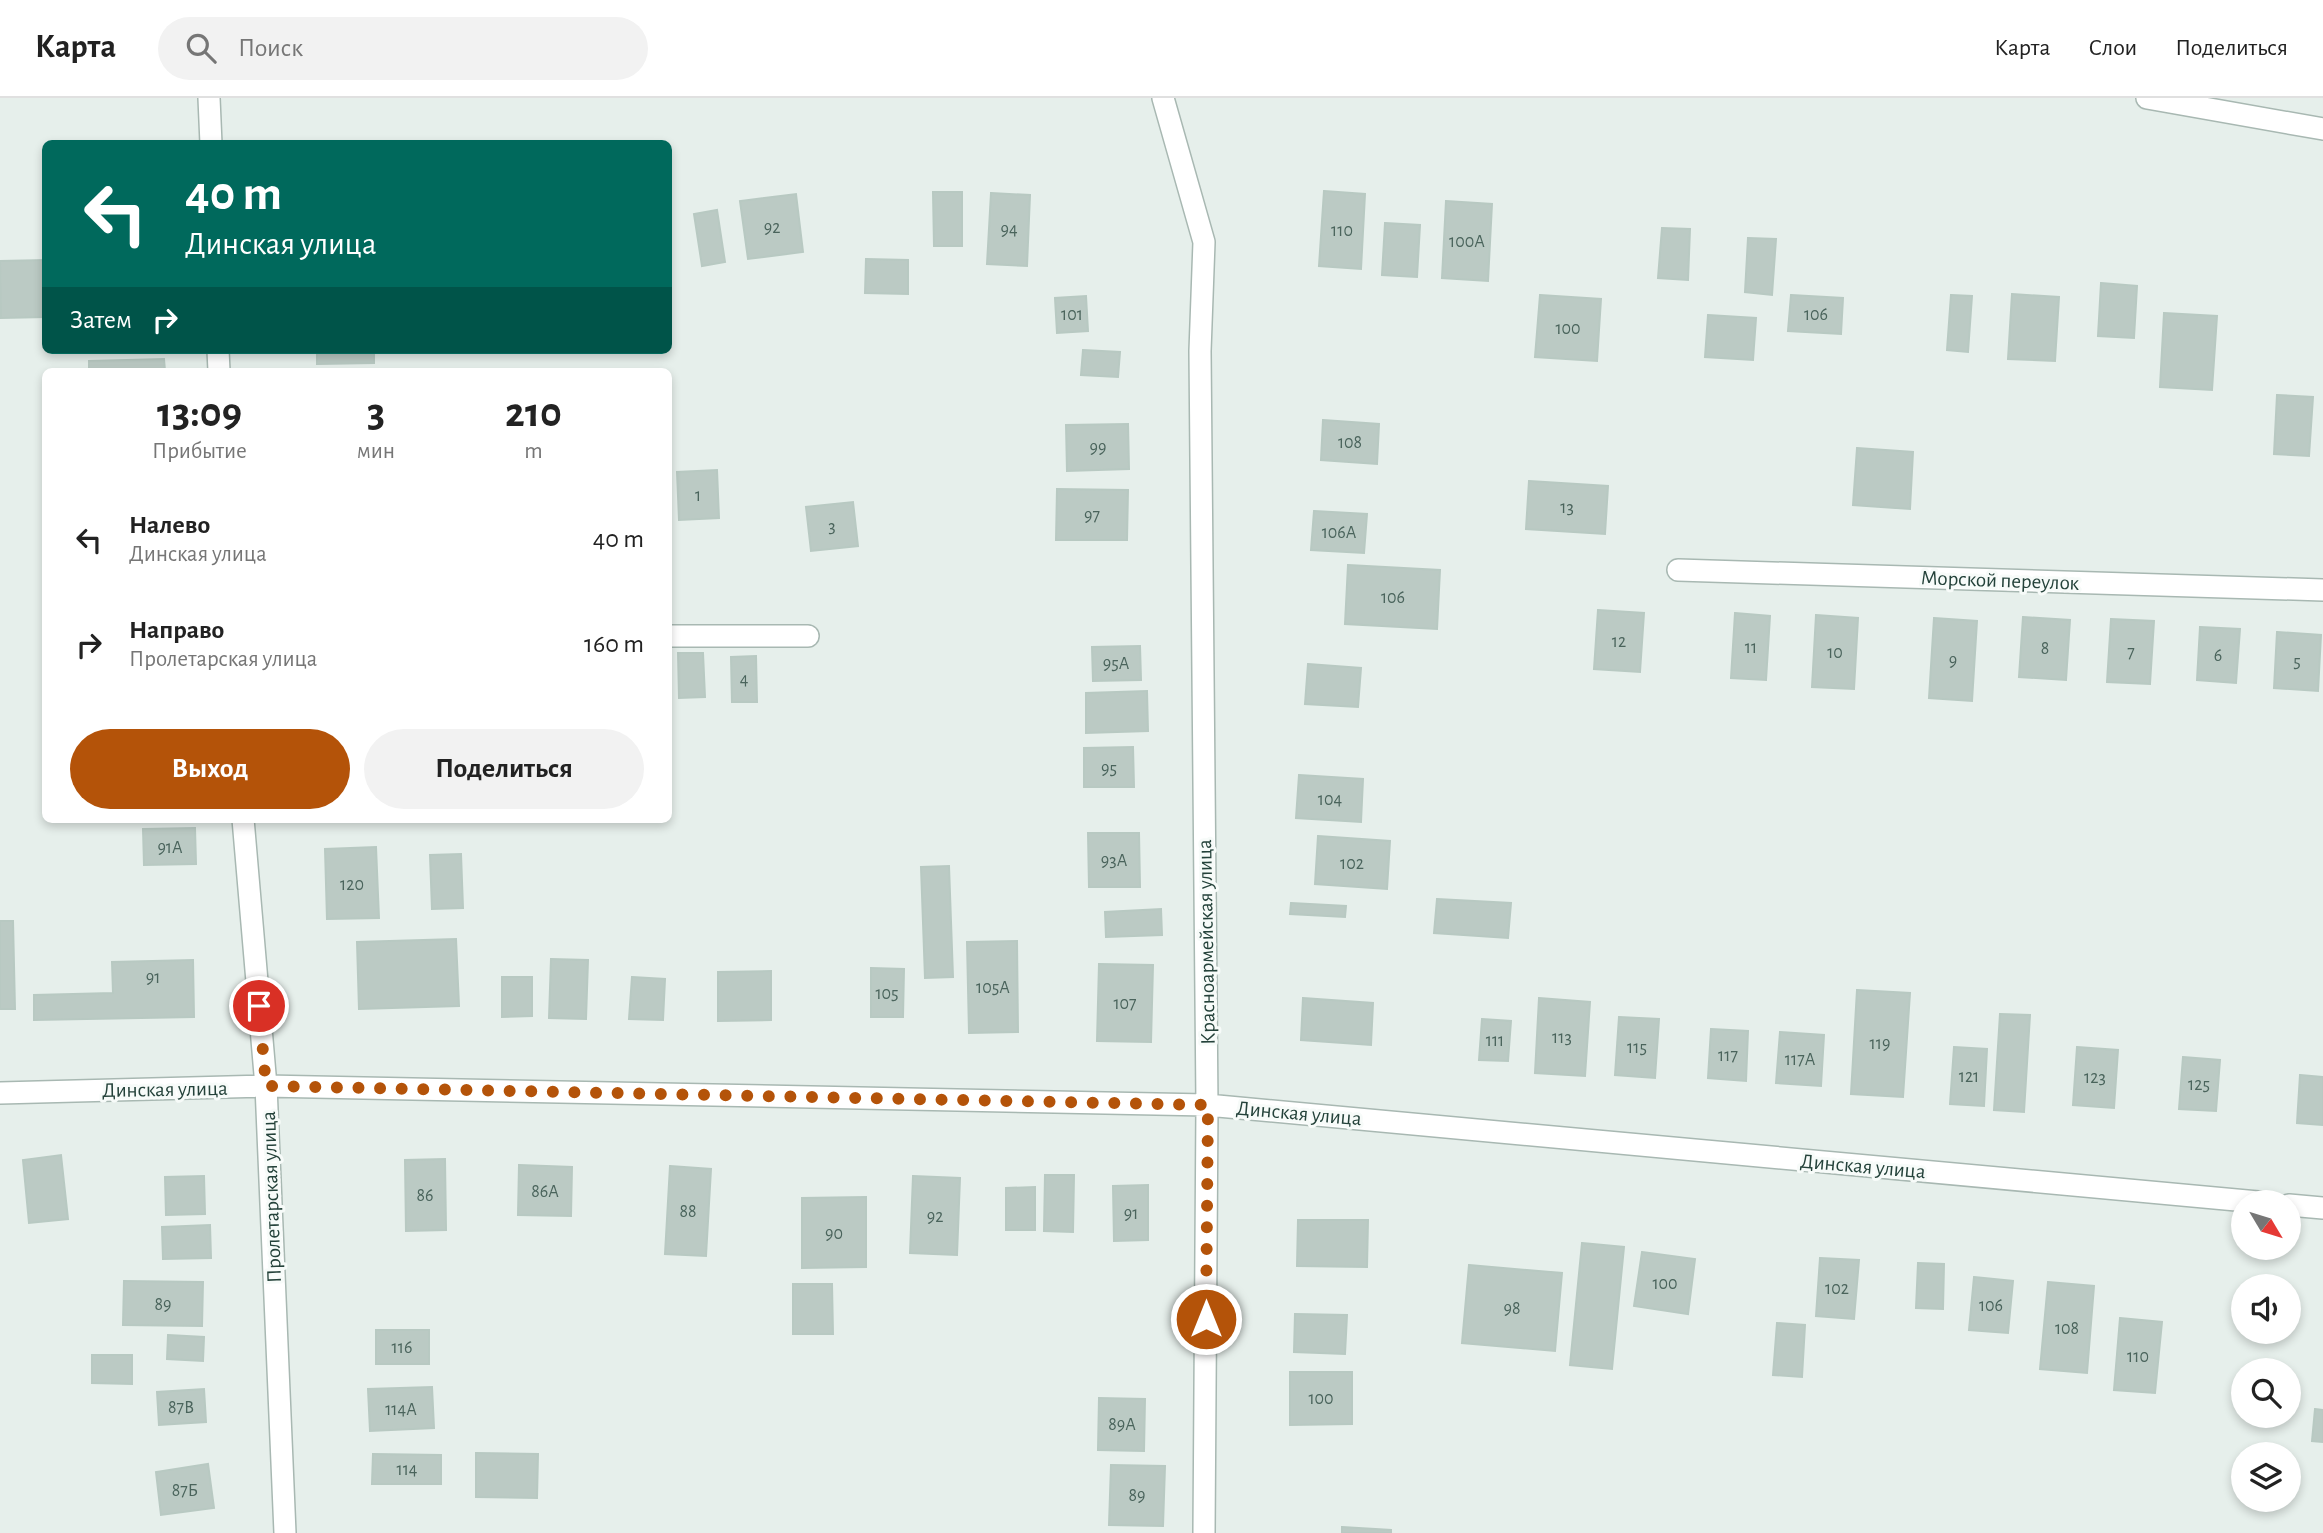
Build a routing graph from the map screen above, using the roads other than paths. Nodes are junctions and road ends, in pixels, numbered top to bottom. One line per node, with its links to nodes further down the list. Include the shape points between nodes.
1 (209, 98): 5 (street)
2 (1163, 98): 13 (street, Красноармейская улица, via 1204,242 1200,351)
3 (2147, 98): 4 (street)
4 (2323, 129)
5 (211, 140)
6 (1678, 570): 7 (street, Морской переулок)
7 (2323, 590)
8 (672, 636): 9 (street)
9 (808, 636)
10 (243, 823): 11 (street, Пролетарская улица)
11 (266, 1086): 12 (street, Динская улица); 13 (street, Динская улица); 17 (street, Пролетарская улица)
12 (0, 1093)
13 (1208, 1105): 14 (street, Динская улица); 18 (street, Красноармейская улица)
14 (2231, 1200)
15 (2301, 1206): 16 (street)
16 (2323, 1208)
17 (285, 1533)
18 (1204, 1533)

